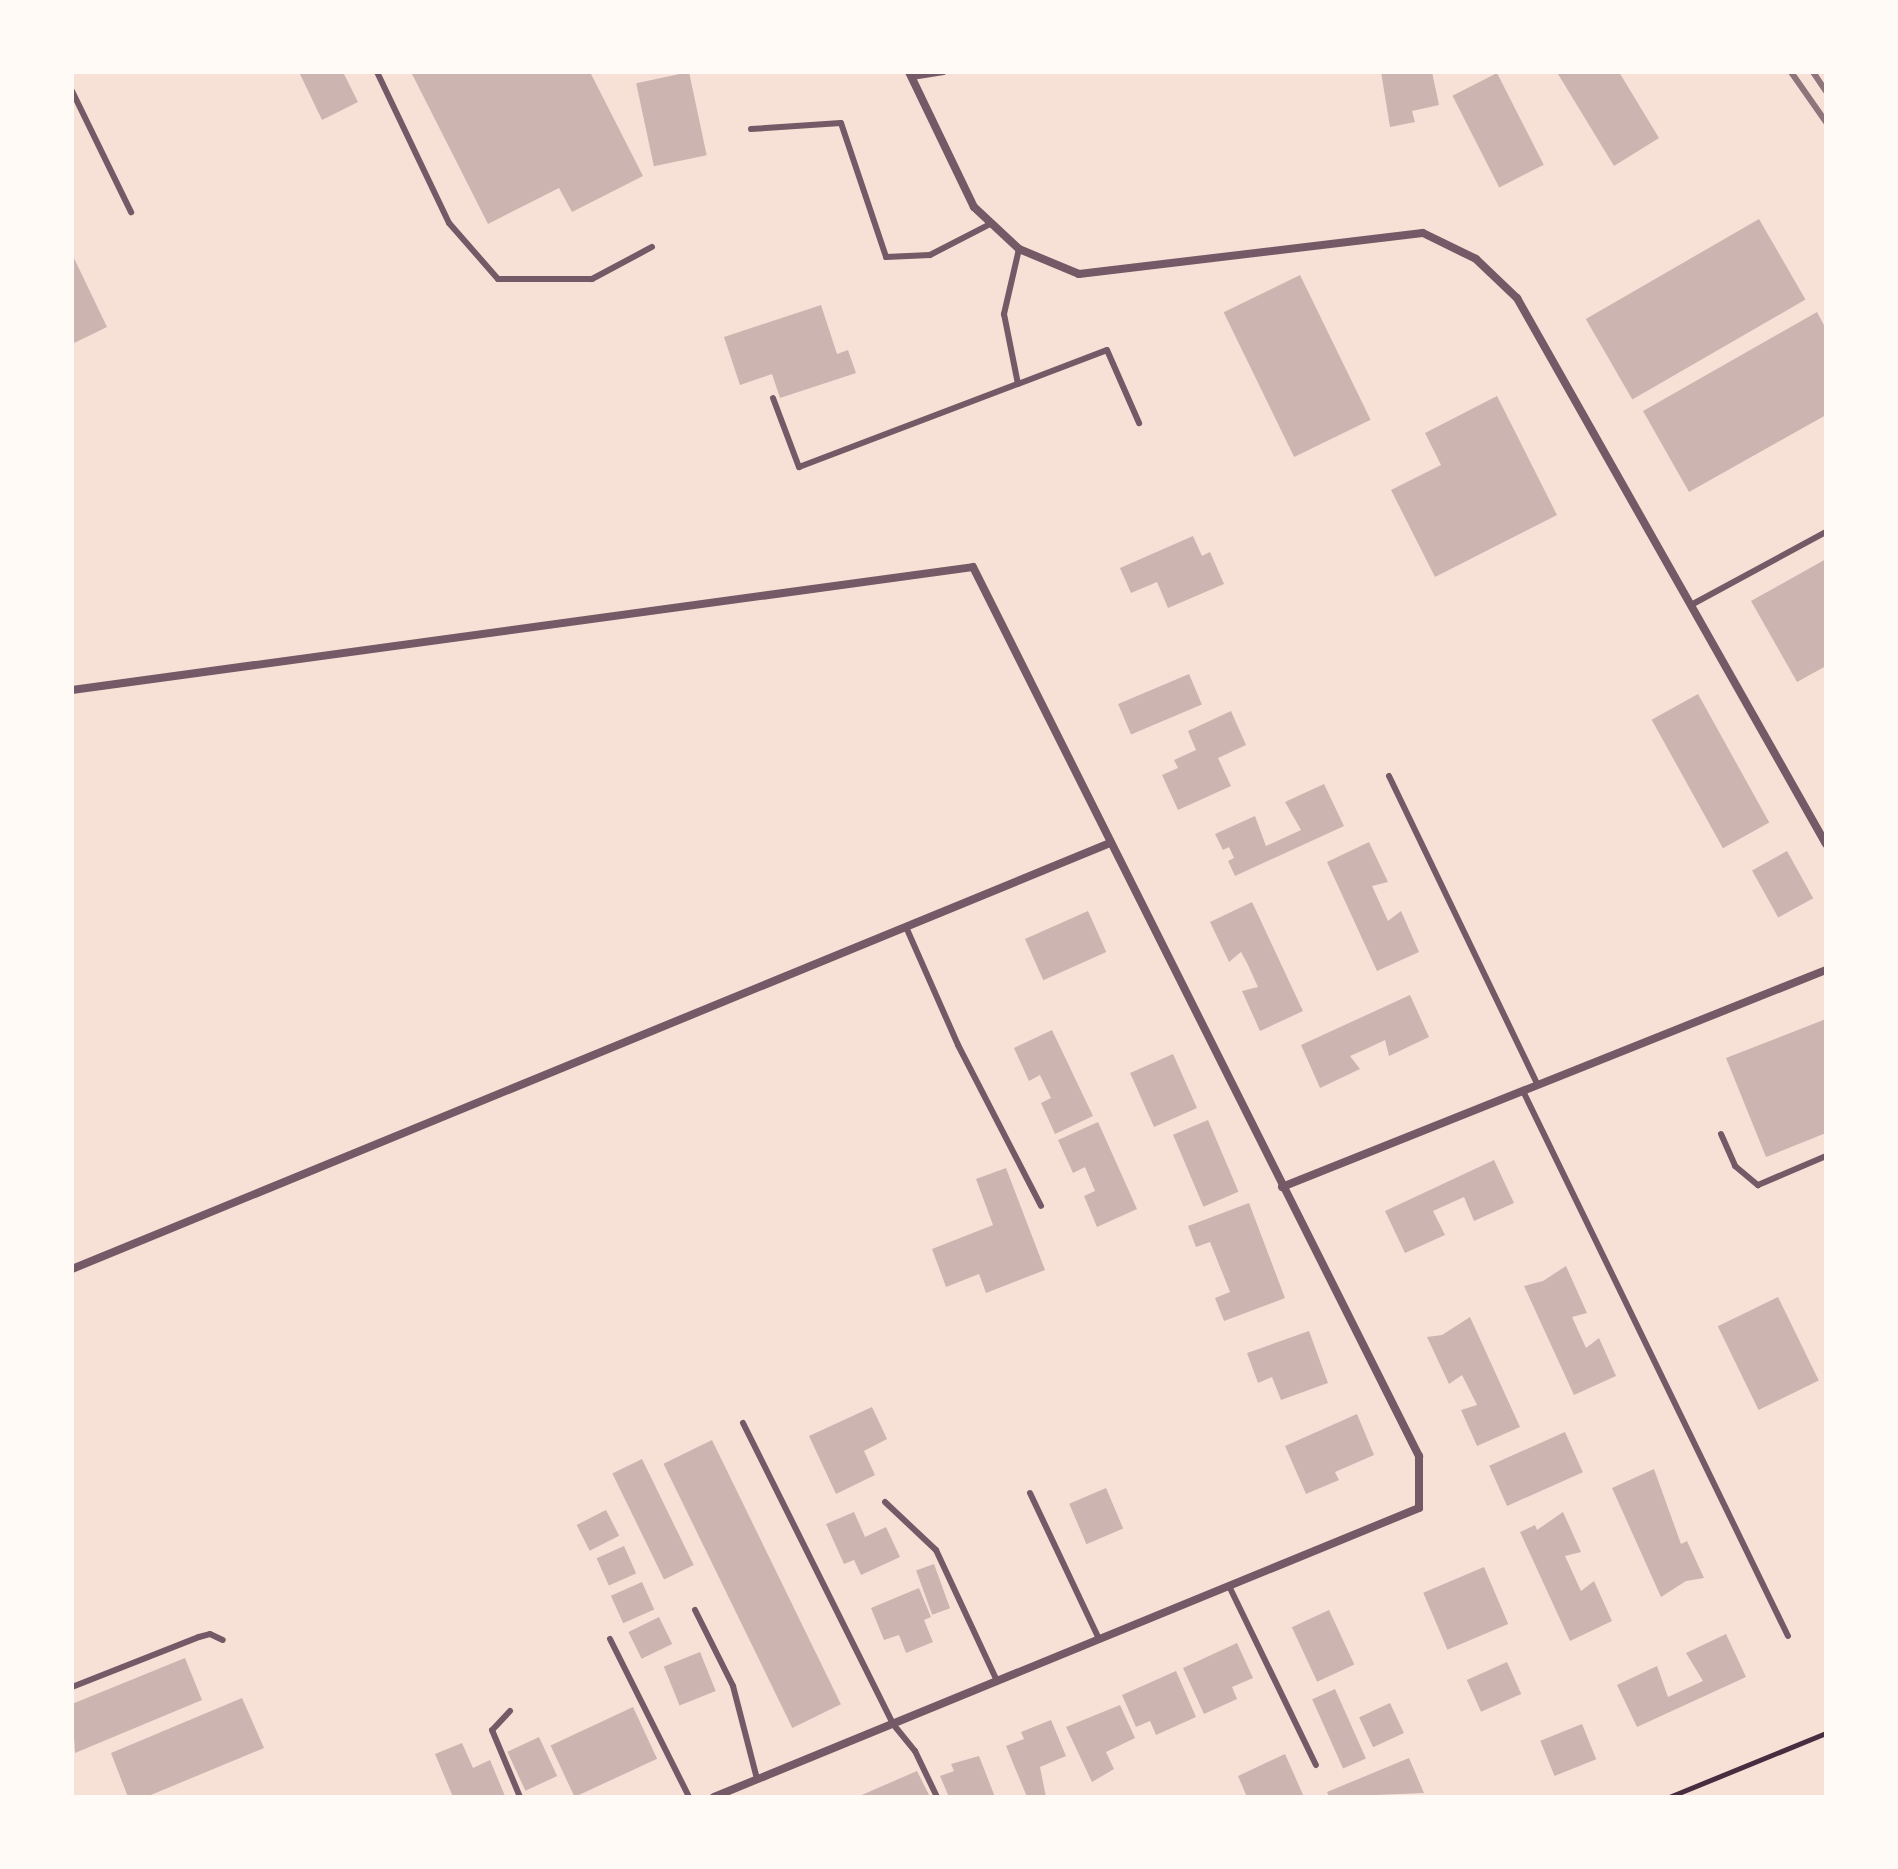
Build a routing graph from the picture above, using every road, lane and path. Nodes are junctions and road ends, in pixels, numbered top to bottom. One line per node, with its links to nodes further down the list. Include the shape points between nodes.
1 (377, 72): 8 (lane, via 449,223 498,279 592,279)
2 (944, 72): 3 (lane)
3 (910, 74): 7 (street, via 974,207)
4 (72, 91): 6 (lane)
5 (751, 129): 7 (lane, via 841,123 886,257 930,255)
6 (131, 212)
7 (990, 224): 9 (street)
8 (652, 247)
9 (1019, 249): 10 (lane, via 1004,314); 14 (street, via 1079,274 1423,233 1476,259 1517,298)
10 (1018, 384): 11 (lane, via 799,467); 12 (lane, via 1107,350)
11 (773, 398)
12 (1139, 423)
13 (1826, 532): 14 (lane)
14 (1691, 605): 18 (street)
15 (72, 690): 17 (street, via 973,567)
16 (1389, 776): 21 (lane)
17 (1110, 843): 19 (street); 25 (street)
18 (1826, 844)
19 (906, 927): 26 (lane, via 958,1045); 27 (street)
20 (1826, 970): 21 (street)
21 (1538, 1085): 22 (street)
22 (1523, 1091): 25 (street); 33 (lane)
23 (1721, 1134): 24 (lane, via 1735,1166 1758,1185)
24 (1826, 1156)
25 (1282, 1187): 31 (street, via 1419,1456 1419,1508)
26 (1041, 1206)
27 (72, 1269)
28 (743, 1423): 40 (lane)
29 (1030, 1493): 35 (lane)
30 (885, 1502): 37 (lane, via 936,1550)
31 (1229, 1586): 35 (street); 42 (lane)
32 (695, 1610): 43 (lane, via 733,1686)
33 (1788, 1636)
34 (610, 1639): 45 (lane)
35 (1099, 1639): 37 (street)
36 (223, 1640): 38 (lane, via 210,1634 199,1637)
37 (997, 1681): 40 (street)
38 (72, 1687)
39 (510, 1711): 44 (lane, via 492,1730)
40 (893, 1724): 43 (street); 47 (lane, via 915,1751)
41 (1826, 1733): 48 (path)
42 (1316, 1765)
43 (757, 1779): 46 (street)
44 (520, 1797)
45 (689, 1797)
46 (714, 1797)
47 (937, 1797)
48 (1669, 1797)

